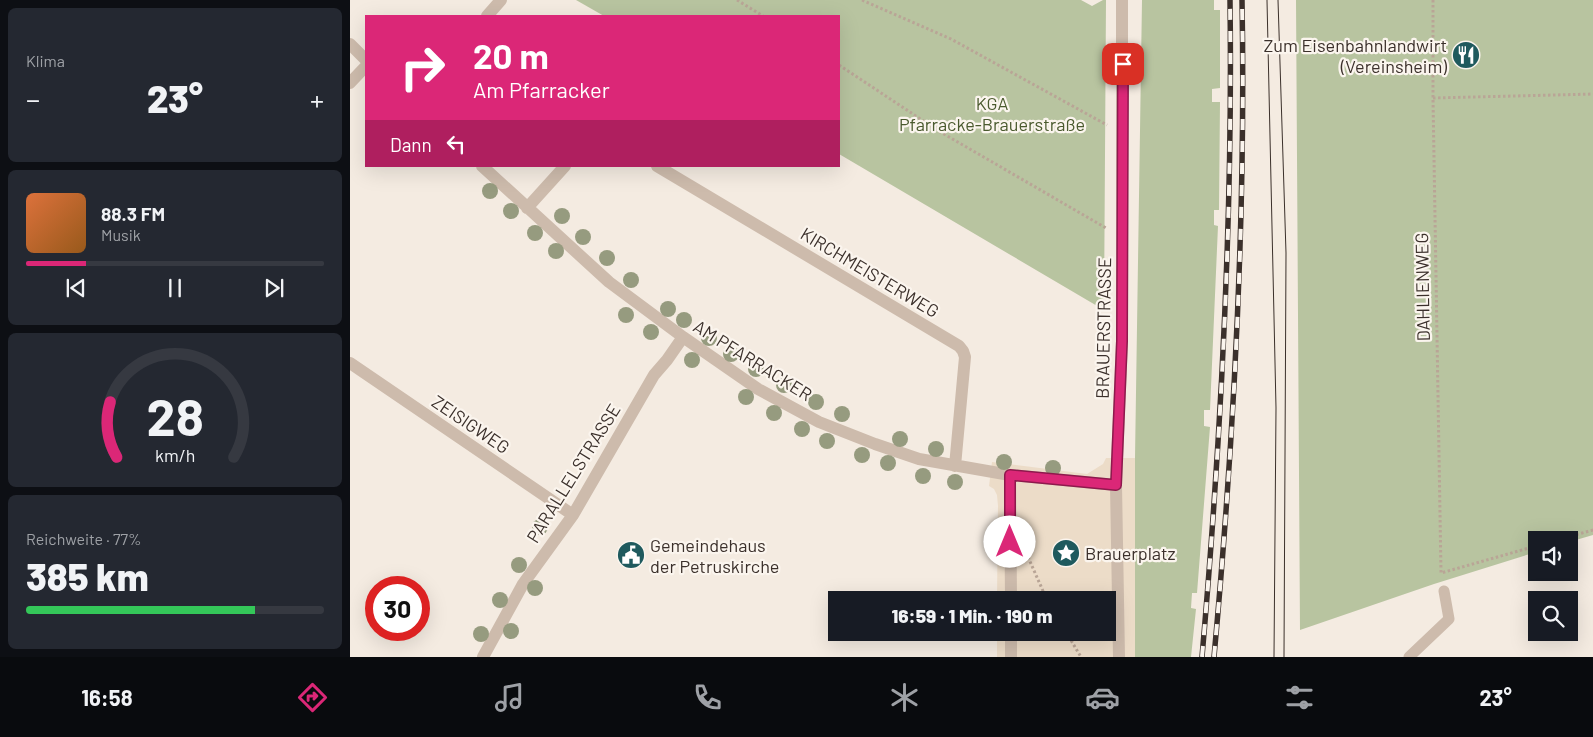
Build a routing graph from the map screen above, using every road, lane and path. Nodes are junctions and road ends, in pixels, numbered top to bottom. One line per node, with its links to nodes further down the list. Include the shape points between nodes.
1 (501, 0): 6 (street)
2 (737, 0): 7 (path)
3 (862, 0): 15 (path, via 951,39)
4 (1122, 0): 25 (street, BRAUERSTRASSE, via 1122,341)
5 (1433, 0): 14 (path, DAHLIENWEG)
6 (488, 15)
7 (761, 15)
8 (350, 44): 9 (street)
9 (365, 59)
10 (840, 66): 20 (path, via 937,130)
11 (365, 67): 12 (street)
12 (350, 83)
13 (1593, 94): 14 (path)
14 (1433, 98): 29 (path, DAHLIENWEG, via 1440,574)
15 (1105, 124)
16 (483, 167): 19 (street, AM PFARRACKER)
17 (564, 167): 19 (street)
18 (659, 167): 23 (street, KIRCHMEISTERWEG, via 963,350)
19 (527, 208): 21 (street, AM PFARRACKER, via 609,282)
20 (1104, 227)
21 (683, 337): 23 (street, AM PFARRACKER, via 758,389 819,422 919,459); 26 (street, PARALLELSTRASSE, via 654,375)
22 (350, 363): 26 (street, ZEISIGWEG)
23 (955, 466): 24 (street, AM PFARRACKER)
24 (1010, 475): 25 (street, AM PFARRACKER); 31 (street)
25 (1116, 485): 39 (street, BRAUERSTRASSE)
26 (572, 515): 36 (street, PARALLELSTRASSE, via 523,584)
27 (1593, 530): 28 (path)
28 (1578, 534)
29 (1528, 548)
30 (1027, 555): 32 (path)
31 (1011, 591)
32 (1043, 591)
33 (1444, 591): 40 (lane, via 1449,619)
34 (1011, 641): 37 (street)
35 (1071, 641): 38 (path)
36 (483, 657)
37 (1011, 657)
38 (1081, 657)
39 (1119, 657)
40 (1409, 657)

